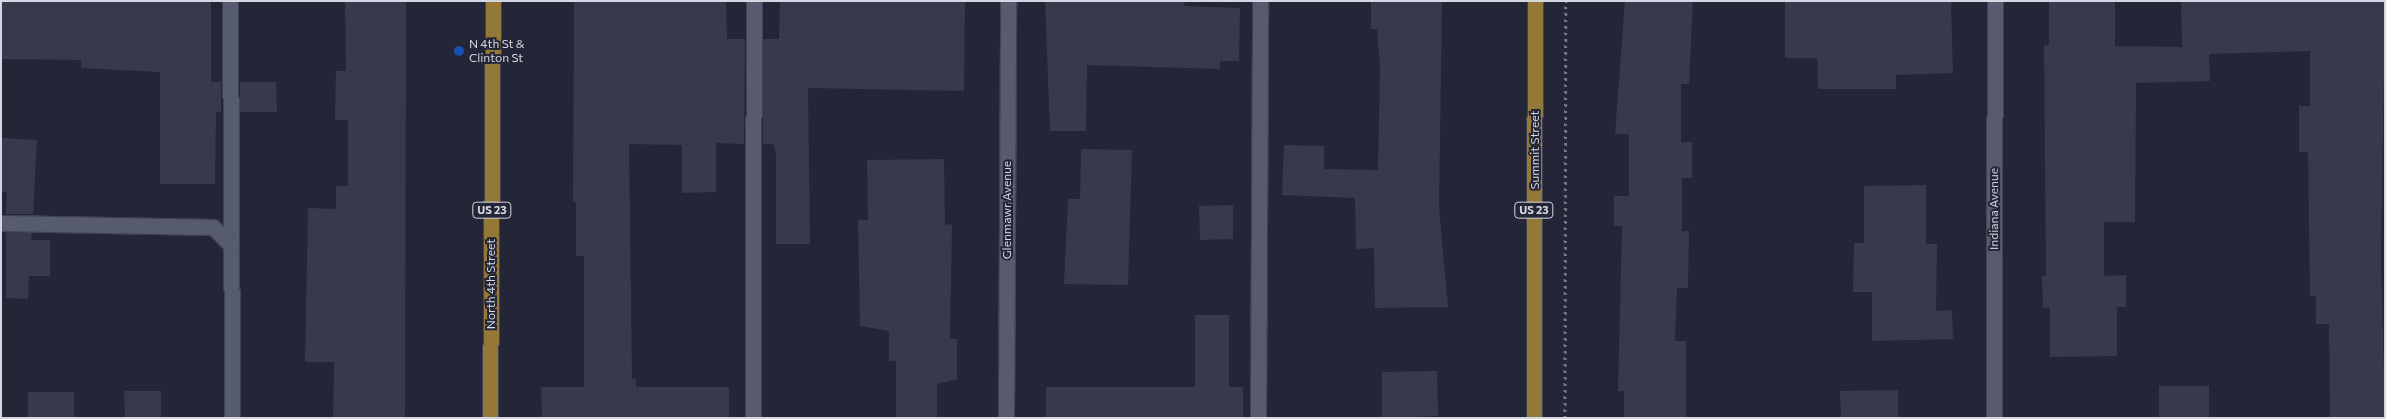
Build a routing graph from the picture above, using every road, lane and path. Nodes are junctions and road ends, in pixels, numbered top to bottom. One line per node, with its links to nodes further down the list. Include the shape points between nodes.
1 (230, 1): 10 (street)
2 (493, 1): 12 (main road, North 4th Street / US 23)
3 (754, 1): 13 (street)
4 (1008, 1): 14 (street, Glenmawr Avenue)
5 (1260, 1): 15 (street)
6 (1535, 1): 16 (main road, Summit Street / US 23)
7 (1566, 1): 17 (path)
8 (1995, 1): 18 (street, Indiana Avenue)
9 (1, 223): 10 (street, via 213,228)
10 (231, 246): 11 (street)
11 (232, 418)
12 (490, 418)
13 (753, 418)
14 (1006, 418)
15 (1258, 418)
16 (1534, 418)
17 (1565, 418)
18 (1994, 418)

